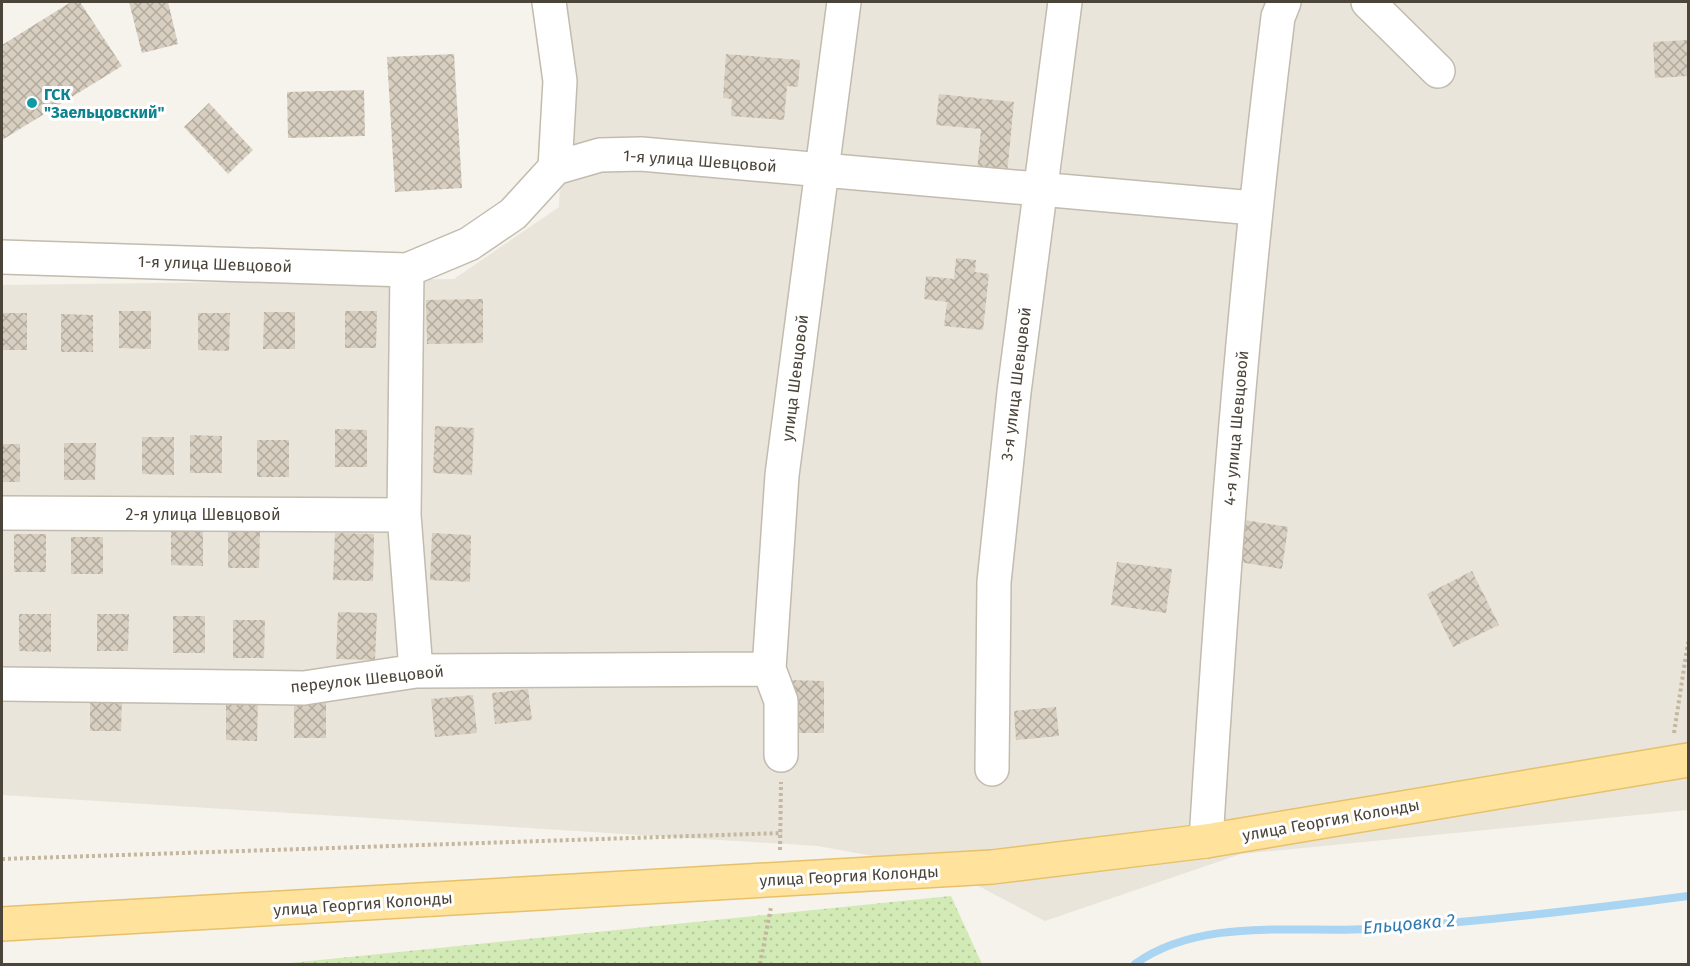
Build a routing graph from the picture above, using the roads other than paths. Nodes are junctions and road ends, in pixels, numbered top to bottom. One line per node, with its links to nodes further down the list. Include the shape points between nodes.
1 (549, 2): 7 (street, via 560,81)
2 (844, 2): 8 (street, улица Шевцовой)
3 (1065, 2): 9 (street, 3-я улица Шевцовой)
4 (1368, 2): 6 (street)
5 (1281, 9): 10 (street, 4-я улица Шевцовой)
6 (1438, 71)
7 (555, 168): 8 (street, 1-я улица Шевцовой, via 600,155 641,154); 12 (street, 1-я улица Шевцовой, via 513,214 469,244)
8 (821, 170): 9 (street, 1-я улица Шевцовой); 15 (street, улица Шевцовой, via 782,475)
9 (1039, 190): 10 (street, 1-я улица Шевцовой); 20 (street, 3-я улица Шевцовой, via 994,582)
10 (1254, 208): 21 (street, 4-я улица Шевцовой)
11 (2, 257): 12 (street, 1-я улица Шевцовой)
12 (407, 270): 14 (street)
13 (2, 513): 14 (street, 2-я улица Шевцовой)
14 (404, 515): 16 (street)
15 (769, 669): 16 (street, переулок Шевцовой); 18 (street, улица Шевцовой, via 781,701)
16 (416, 672): 17 (street, переулок Шевцовой, via 304,688)
17 (2, 684)
18 (781, 754)
19 (1678, 761): 21 (main road, улица Георгия Колонды)
20 (992, 769)
21 (1206, 841): 22 (main road, улица Георгия Колонды, via 992,867)
22 (2, 924)

